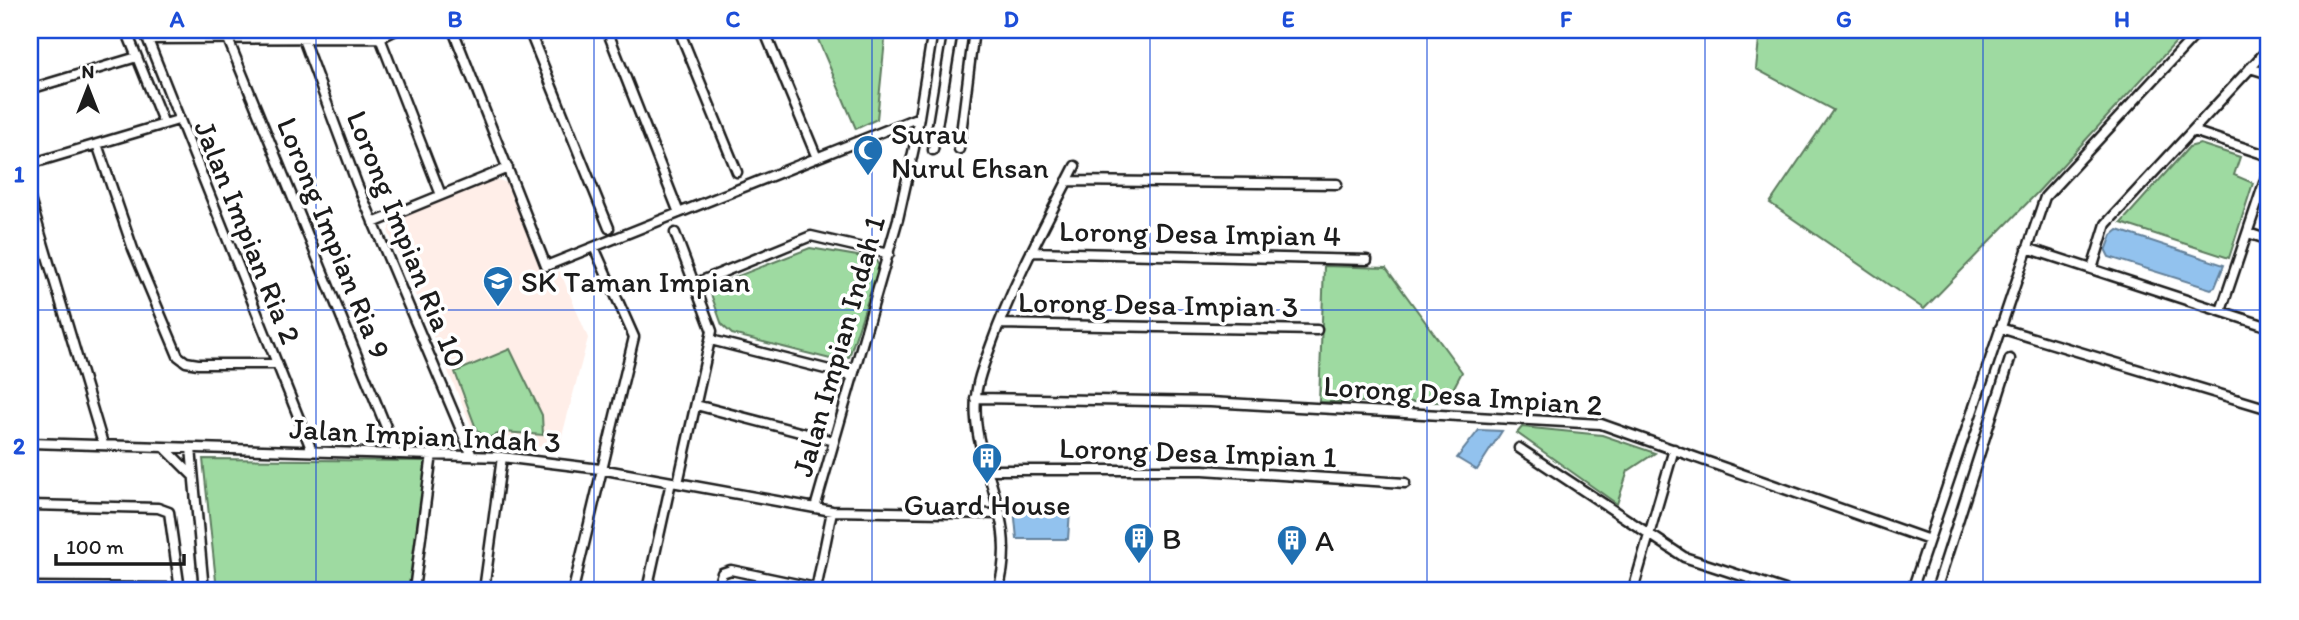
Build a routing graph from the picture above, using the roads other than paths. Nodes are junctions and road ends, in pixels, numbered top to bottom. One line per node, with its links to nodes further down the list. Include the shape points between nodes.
1 (126, 30): 18 (street, Jalan Impian Ria 2)
2 (144, 30): 14 (street, Jalan Impian Ria 2)
3 (396, 30): 13 (street)
4 (453, 30): 33 (street)
5 (529, 30): 42 (street)
6 (607, 30): 40 (street)
7 (679, 30): 35 (street)
8 (764, 30): 30 (street)
9 (933, 30): 22 (street, Jalan Impian Indah 1)
10 (953, 30): 28 (street)
11 (974, 30): 27 (street)
12 (2200, 30): 47 (street, via 2045,197)
13 (379, 34): 16 (street); 38 (street)
14 (147, 39): 15 (street); 23 (street, Jalan Impian Ria 2)
15 (228, 39): 16 (street); 73 (street, Lorong Impian Ria 9)
16 (303, 39): 41 (street, Lorong Impian Ria 10)
17 (2269, 48): 19 (street)
18 (137, 57): 21 (street); 24 (street, Jalan Impian Ria 2)
19 (2250, 68): 20 (street); 25 (street)
20 (2269, 74)
21 (30, 89)
22 (919, 117): 30 (street); 49 (street, Jalan Impian Indah 1)
23 (178, 120): 24 (street); 60 (street, Jalan Impian Ria 2)
24 (164, 124): 26 (street)
25 (2193, 131): 29 (street); 51 (street, via 2106,224)
26 (97, 144): 31 (street); 60 (street, via 133,249 178,356 198,364)
27 (959, 149)
28 (933, 150)
29 (2269, 156)
30 (817, 158): 40 (street)
31 (30, 164)
32 (1075, 166): 36 (street)
33 (508, 168): 38 (street); 46 (street, via 546,266)
34 (2269, 168): 44 (street)
35 (737, 172)
36 (1067, 181): 37 (street); 48 (street)
37 (1337, 184)
38 (441, 195): 41 (street)
39 (30, 199): 67 (street)
40 (679, 213): 46 (street)
41 (373, 223): 75 (street, Lorong Impian Ria 10)
42 (609, 228)
43 (675, 233): 52 (street)
44 (2248, 233): 45 (street); 53 (street)
45 (2269, 240)
46 (594, 247): 77 (street, via 634,337)
47 (2027, 248): 51 (street); 56 (street)
48 (1031, 252): 50 (street, Lorong Desa Impian 4); 54 (street)
49 (889, 254): 52 (street, via 811,236); 61 (street, Jalan Impian Indah 1)
50 (1367, 260)
51 (2092, 269): 53 (street)
52 (694, 284): 58 (street, via 712,331)
53 (2221, 311): 55 (street)
54 (999, 324): 57 (street, Lorong Desa Impian 3); 62 (street)
55 (2269, 327)
56 (2000, 328): 64 (street); 87 (street)
57 (1317, 330)
58 (711, 340): 61 (street); 63 (street)
59 (2010, 359): 101 (street)
60 (277, 365): 72 (street, Jalan Impian Ria 2)
61 (853, 376): 65 (street, Jalan Impian Indah 1)
62 (975, 398): 71 (street, Lorong Desa Impian 2, via 1210,402 1601,424); 78 (street)
63 (696, 405): 65 (street); 80 (street)
64 (2269, 409)
65 (834, 441): 83 (street, Jalan Impian Indah 1)
66 (30, 443): 67 (street, Jalan Impian Indah 3)
67 (103, 444): 68 (street, Jalan Impian Indah 3)
68 (164, 447): 69 (street, Jalan Impian Indah 3); 79 (street)
69 (191, 448): 72 (street, Jalan Impian Indah 3); 79 (street)
70 (1519, 448): 86 (street)
71 (1674, 449): 86 (street); 87 (street, Lorong Desa Impian 2)
72 (312, 451): 73 (street, Jalan Impian Indah 3)
73 (397, 454): 74 (street, Jalan Impian Indah 3)
74 (432, 454): 75 (street, Jalan Impian Indah 3); 92 (street)
75 (472, 456): 76 (street, Jalan Impian Indah 3)
76 (502, 457): 77 (street, Jalan Impian Indah 3); 93 (street)
77 (600, 469): 80 (street, Jalan Impian Indah 3); 94 (street)
78 (989, 470): 81 (street, Lorong Desa Impian 1, via 1203,470); 85 (street)
79 (194, 478): 91 (street)
80 (675, 483): 83 (street, Jalan Impian Indah 3); 95 (street)
81 (1405, 483)
82 (30, 505): 89 (street, via 169,512)
83 (815, 508): 84 (street, Jalan Impian Indah 3)
84 (832, 511): 85 (street, Jalan Impian Indah 3); 90 (street)
85 (1001, 514): 97 (street, via 1006,556)
86 (1648, 534): 98 (street); 99 (street, via 1684,557)
87 (1929, 540): 100 (street)
88 (30, 587): 89 (street)
89 (180, 589)
90 (816, 589): 96 (street, via 731,570 722,573)
91 (204, 590)
92 (414, 590)
93 (484, 590)
94 (573, 590)
95 (647, 590)
96 (718, 590)
97 (998, 590)
98 (1633, 590)
99 (1785, 590)
100 (1912, 590)
101 (1936, 590)

